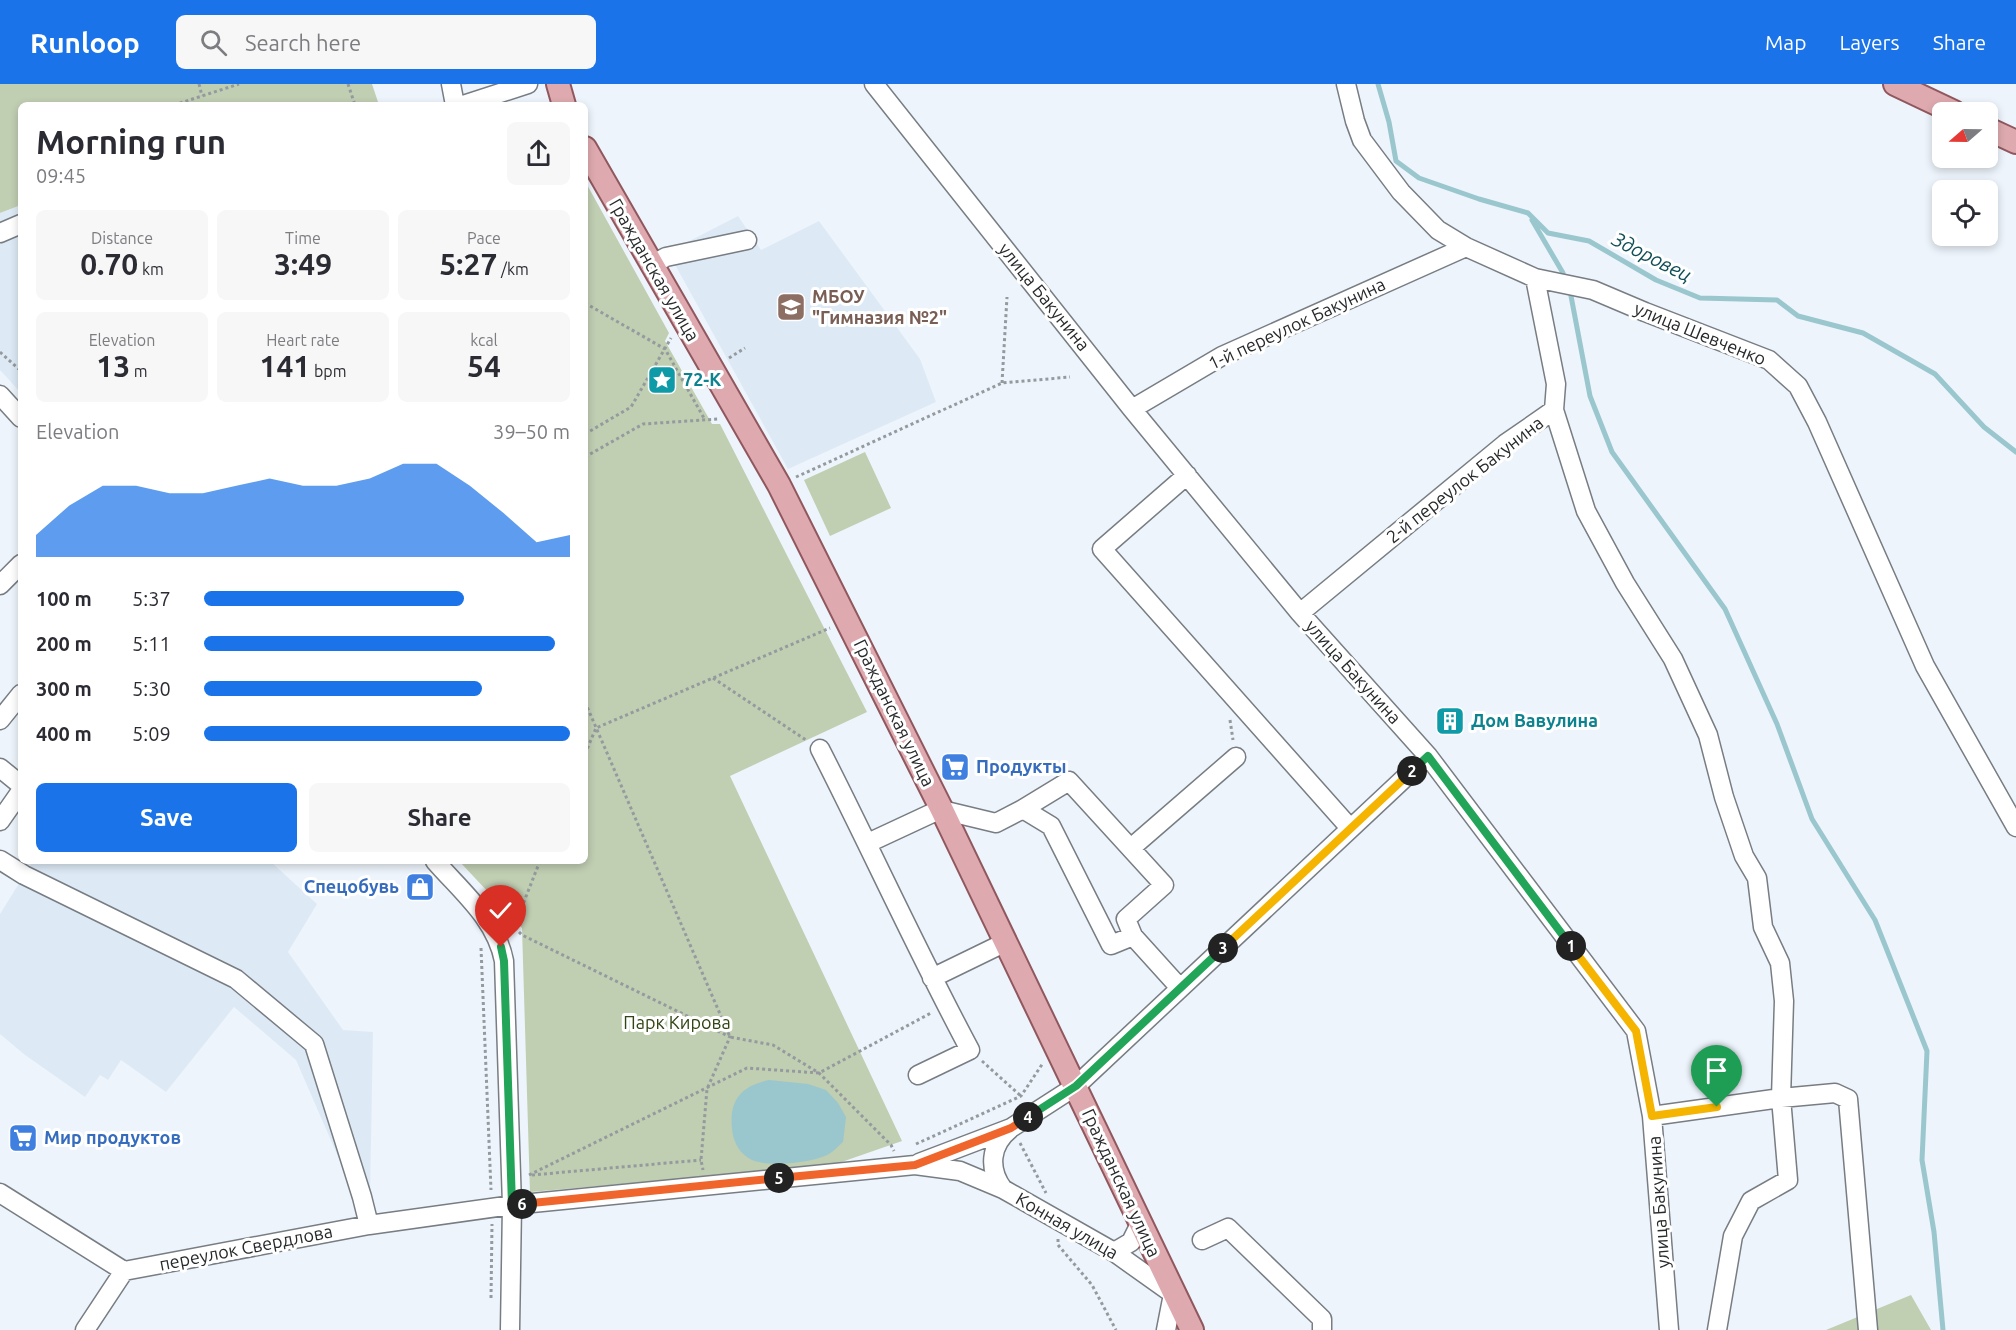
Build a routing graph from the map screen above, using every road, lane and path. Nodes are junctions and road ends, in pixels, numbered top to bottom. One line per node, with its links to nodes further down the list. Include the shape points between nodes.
1 (199, 84): 10 (path)
2 (239, 84): 10 (path)
3 (348, 84): 12 (path)
4 (451, 84): 13 (street)
5 (528, 84): 14 (street)
6 (558, 84): 15 (main road)
7 (874, 84): 34 (street, улица Бакунина)
8 (1346, 84): 23 (street, улица Шевченко, via 1362,140 1374,158 1438,230)
9 (1895, 84): 16 (main road)
10 (202, 96): 11 (path)
11 (183, 102)
12 (354, 102)
13 (454, 102)
14 (472, 102)
15 (563, 102)
16 (1933, 102)
17 (1998, 134): 18 (main road)
18 (2016, 142)
19 (588, 153): 24 (main road, Гражданская улица)
20 (18, 225): 21 (street)
21 (0, 233)
22 (747, 240): 24 (street, via 666,257)
23 (1466, 247): 25 (street, улица Шевченко); 34 (street, 1-й переулок Бакунина, via 1222,356)
24 (651, 265): 58 (main road, Гражданская улица, via 779,485)
25 (1535, 278): 35 (street, 2-й переулок Бакунина, via 1556,384); 60 (street, улица Шевченко, via 1593,290 1769,360 1798,386 1925,666)
26 (1007, 297): 32 (path)
27 (588, 305): 28 (path)
28 (665, 349): 37 (path, via 631,407); 38 (path, via 705,420 643,424)
29 (0, 352): 30 (path)
30 (18, 368)
31 (1070, 377): 32 (path)
32 (1002, 382): 40 (path)
33 (0, 395): 36 (street)
34 (1132, 409): 39 (street, улица Бакунина)
35 (1554, 410): 43 (street, 2-й переулок Бакунина, via 1505,444); 81 (street, via 1586,511 1625,584 1673,659 1708,735 1727,807 1744,856 1757,878 1763,927 1780,963 1784,1001)
36 (18, 415)
37 (588, 432)
38 (588, 455)
39 (1186, 474): 43 (street, улица Бакунина); 61 (street, via 1102,549)
40 (789, 480)
41 (18, 567): 42 (street)
42 (0, 585)
43 (1300, 613): 52 (street, улица Бакунина)
44 (832, 627): 45 (path)
45 (713, 678): 49 (path); 51 (path)
46 (18, 698): 48 (street)
47 (588, 709): 49 (path)
48 (0, 720)
49 (596, 728): 50 (path); 73 (path)
50 (588, 747)
51 (820, 749): 62 (street)
52 (1428, 756): 61 (street, Конная улица); 82 (street, улица Бакунина, via 1636,1031)
53 (1236, 757): 63 (street)
54 (0, 768): 55 (street)
55 (18, 783)
56 (18, 795): 59 (street)
57 (1023, 809): 58 (street, via 996,823); 63 (street, via 1069,781); 67 (street, via 1051,826 1111,945)
58 (942, 810): 62 (street); 69 (main road, Гражданская улица)
59 (0, 821)
60 (2016, 827)
61 (1350, 828): 71 (street, Конная улица)
62 (868, 843): 70 (street)
63 (1131, 848): 67 (street, via 1164,885 1126,919)
64 (0, 860): 96 (street, via 236,979 314,1044)
65 (438, 864): 93 (street, via 489,921 503,954)
66 (539, 864): 73 (path, via 514,927 522,935)
67 (1133, 936): 71 (street)
68 (480, 942): 94 (path)
69 (1006, 942): 70 (street); 75 (main road, Гражданская улица)
70 (932, 978): 72 (street)
71 (1180, 988): 78 (street, Конная улица)
72 (946, 1005): 74 (street); 76 (path)
73 (730, 1037): 76 (path, via 773,1045); 79 (path)
74 (970, 1050): 77 (street); 80 (path)
75 (1060, 1053): 78 (main road, Гражданская улица); 80 (path, via 1045,1060)
76 (819, 1073): 79 (path, via 747,1068); 85 (path)
77 (918, 1075)
78 (1076, 1086): 83 (street, Конная улица); 95 (main road, Гражданская улица)
79 (707, 1089): 86 (path); 88 (path)
80 (1021, 1096): 84 (path)
81 (1781, 1098): 82 (street); 108 (street, via 1788,1180 1751,1200 1733,1236); 109 (street, via 1835,1093 1848,1099)
82 (1652, 1116): 107 (street, улица Бакунина)
83 (1011, 1128): 87 (street, Конная улица); 91 (street, via 994,1152 994,1171)
84 (916, 1144)
85 (896, 1153)
86 (701, 1160): 88 (path); 90 (path)
87 (915, 1165): 91 (street, Конная улица, via 960,1171); 93 (street, Конная улица)
88 (529, 1175): 89 (path)
89 (523, 1177)
90 (705, 1177)
91 (1003, 1189): 98 (street, Конная улица)
92 (0, 1193): 99 (street)
93 (512, 1205): 94 (street, переулок Свердлова); 103 (street)
94 (492, 1208): 96 (street, переулок Свердлова); 101 (path)
95 (1140, 1224): 98 (street, via 1131,1242); 100 (main road, Гражданская улица)
96 (369, 1225): 99 (street, переулок Свердлова)
97 (1202, 1240): 106 (street, via 1228,1228 1322,1318)
98 (1114, 1252): 100 (street, Конная улица)
99 (124, 1271): 102 (street)
100 (1173, 1294): 104 (street); 105 (main road, Конная улица)
101 (491, 1308)
102 (85, 1330)
103 (510, 1330)
104 (1166, 1330)
105 (1192, 1330)
106 (1322, 1330)
107 (1669, 1330)
108 (1717, 1330)
109 (1868, 1330)

